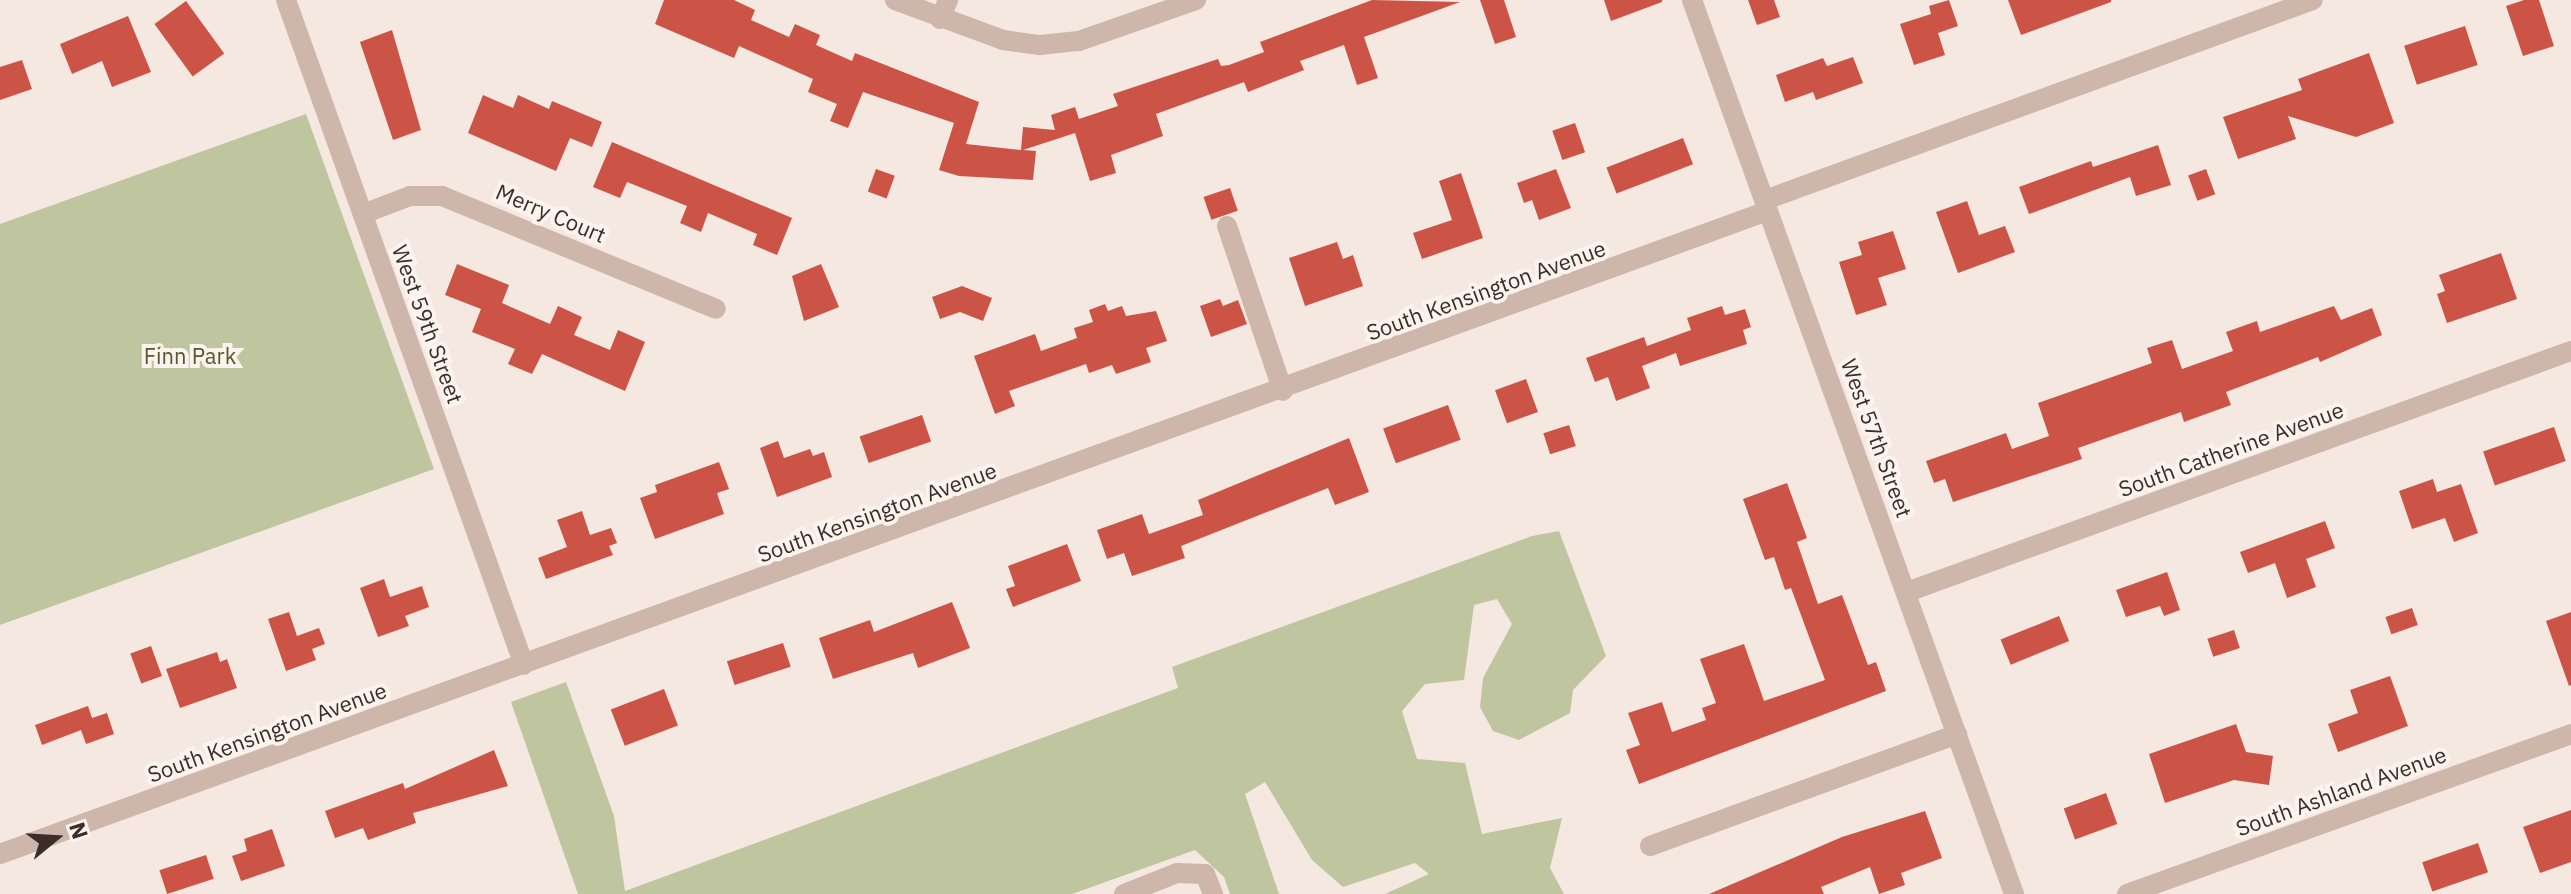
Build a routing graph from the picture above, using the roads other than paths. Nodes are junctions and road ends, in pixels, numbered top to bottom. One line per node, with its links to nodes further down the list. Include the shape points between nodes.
1 (286, 0): 8 (street, West 59th Street)
2 (895, 0): 6 (street)
3 (1196, 0): 6 (street, via 1079,41 1040,45)
4 (1692, 0): 7 (street, West 57th Street)
5 (2313, 0): 7 (street, South Kensington Avenue)
6 (944, 10)
7 (1766, 206): 12 (street, South Kensington Avenue); 13 (street, West 57th Street)
8 (363, 214): 10 (street, Merry Court, via 410,196 442,196); 14 (street, West 59th Street)
9 (1227, 226): 12 (street)
10 (716, 309)
11 (2571, 351): 13 (street, South Catherine Avenue)
12 (1283, 391): 14 (street, South Kensington Avenue)
13 (1907, 592): 15 (street, West 57th Street)
14 (524, 665): 18 (street, South Kensington Avenue)
15 (1957, 734): 17 (street); 21 (street, West 57th Street)
16 (2571, 734): 22 (street, South Ashland Avenue)
17 (1650, 846)
18 (0, 854)
19 (1124, 894): 20 (street, via 1177,873 1205,874)
20 (1213, 894)
21 (2014, 894)
22 (2127, 894)

